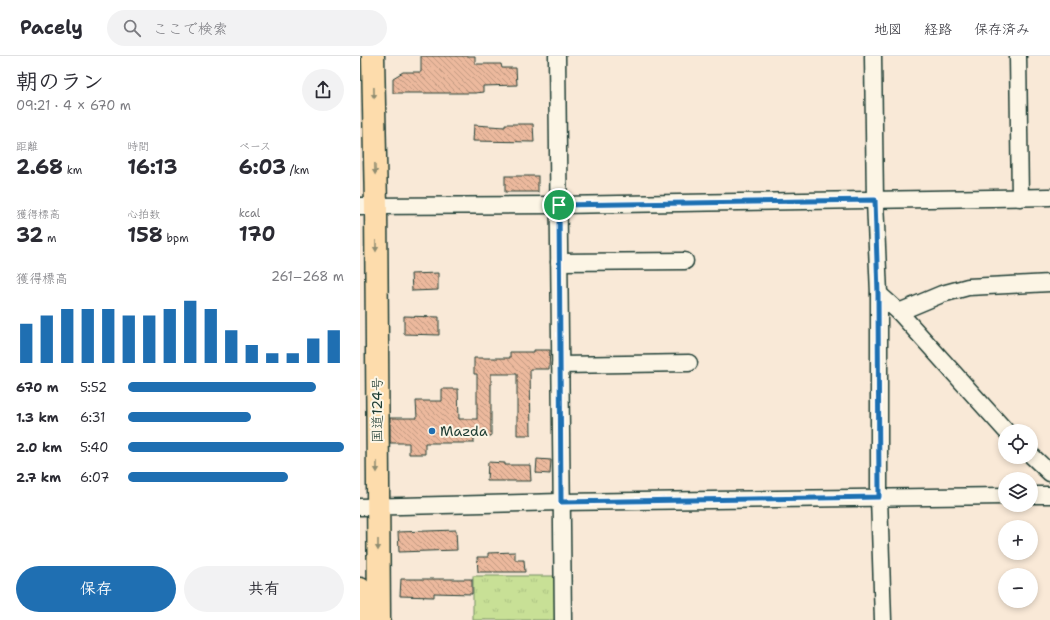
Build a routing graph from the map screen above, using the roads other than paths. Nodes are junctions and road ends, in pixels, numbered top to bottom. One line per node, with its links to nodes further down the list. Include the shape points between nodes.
1 (373, 56): 9 (highway, 国道124号, one-way to 9)
2 (557, 56): 8 (street)
3 (873, 56): 7 (street)
4 (1018, 56): 6 (street)
5 (1050, 197): 6 (street)
6 (1020, 198): 7 (street)
7 (875, 200): 8 (street); 13 (street)
8 (559, 205): 9 (street); 11 (street)
9 (368, 206): 25 (highway, 国道124号, one-way to 25)
10 (684, 261): 11 (street)
11 (559, 262): 16 (street)
12 (1050, 283): 14 (street, via 968,287 942,294)
13 (878, 294): 14 (street); 23 (street)
14 (899, 312): 17 (street)
15 (689, 362): 16 (street)
16 (560, 365): 24 (street)
17 (1000, 424)
18 (1038, 462): 19 (street)
19 (1050, 473)
20 (1038, 495): 21 (street)
21 (1050, 495)
22 (998, 496): 23 (street)
23 (879, 497): 24 (street); 30 (street)
24 (561, 502): 25 (street); 29 (street)
25 (369, 507): 28 (highway, 国道124号, one-way to 28)
26 (360, 589): 27 (highway)
27 (360, 620)
28 (378, 620)
29 (563, 620)
30 (883, 620)

